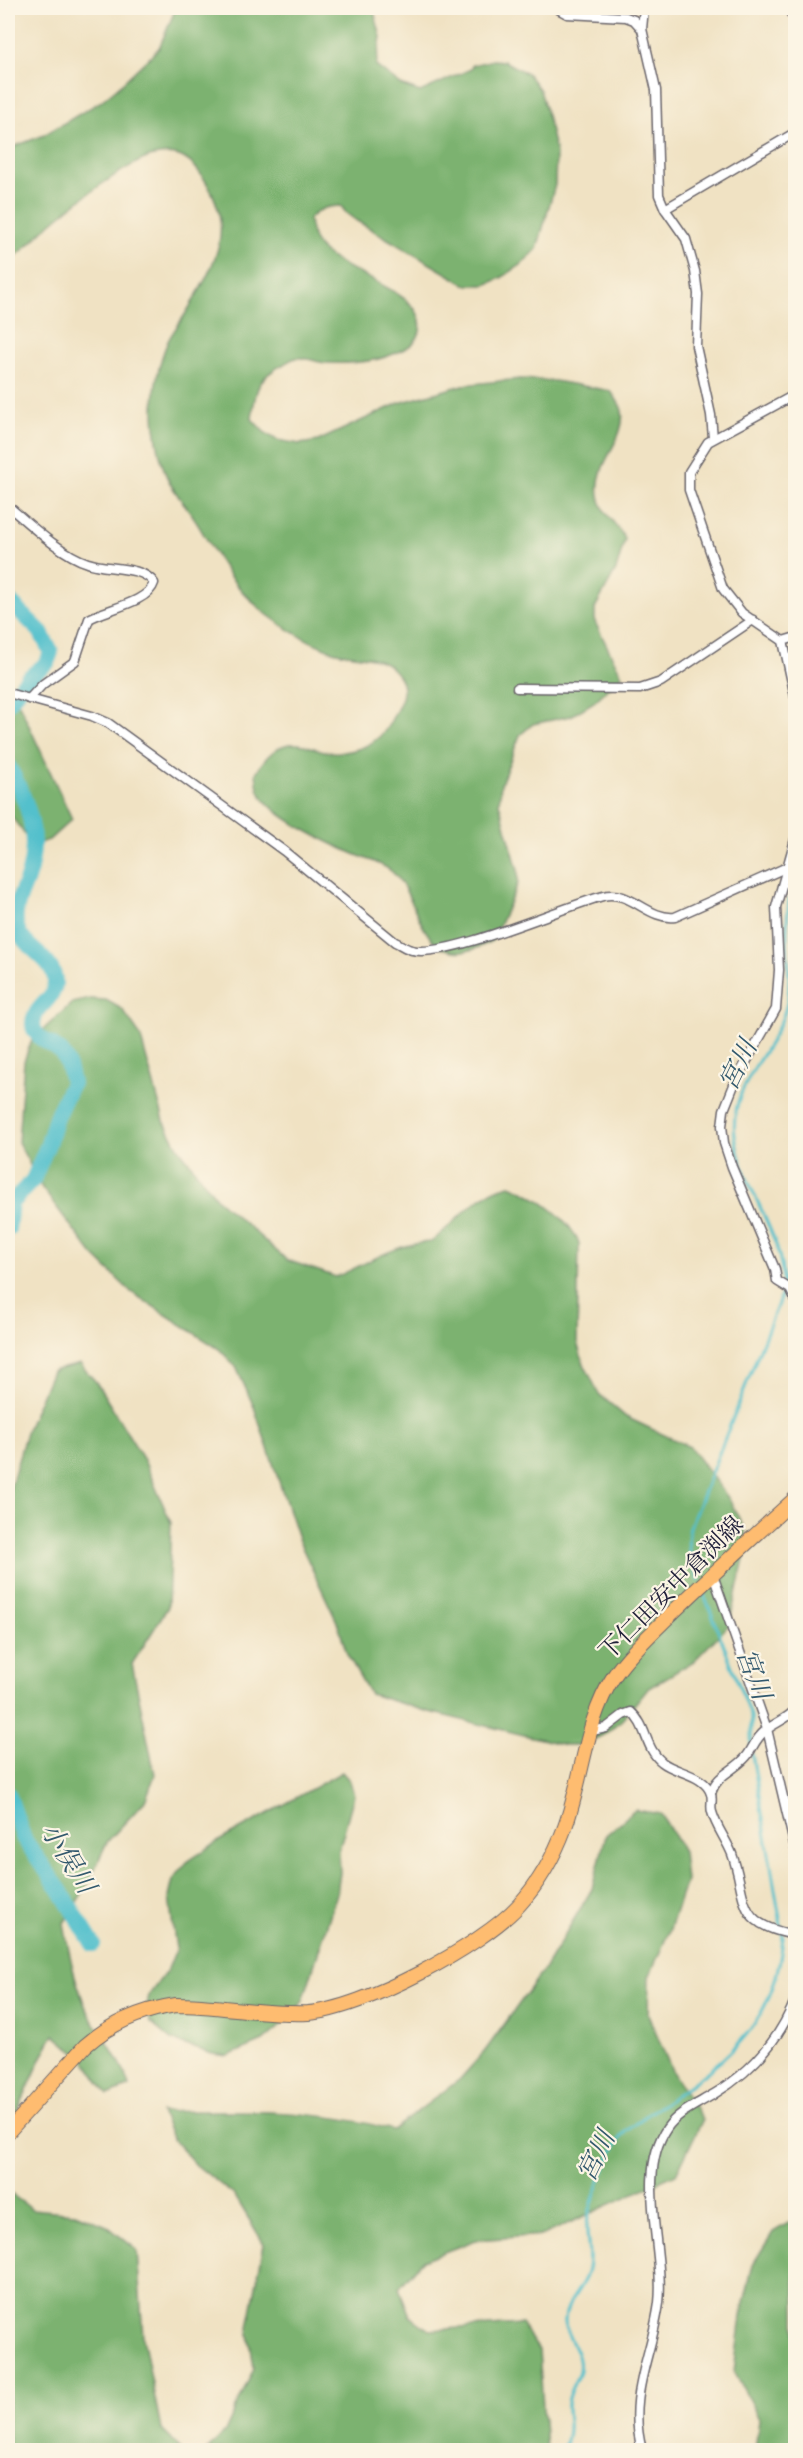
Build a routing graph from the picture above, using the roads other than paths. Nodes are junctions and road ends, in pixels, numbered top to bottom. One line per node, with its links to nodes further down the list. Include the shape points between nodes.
1 (556, 8): 5 (street, via 567,14 626,17)
2 (644, 8): 5 (street)
3 (790, 8): 4 (street)
4 (795, 18)
5 (642, 29): 7 (street, via 656,90 658,195)
6 (795, 132): 7 (street)
7 (665, 209): 9 (street, via 686,239 695,271 696,346)
8 (795, 394): 9 (street)
9 (713, 438): 11 (street, via 689,472 688,490 723,590)
10 (8, 506): 16 (street, via 85,563 130,570 154,583 132,602 89,619 75,661)
11 (753, 620): 13 (street); 14 (street, via 670,677 640,688)
12 (795, 637): 13 (street)
13 (783, 641): 17 (street)
14 (517, 688)
15 (8, 693): 16 (street)
16 (29, 699): 20 (street, via 92,716 134,739 410,950 444,948 473,940 606,895 629,899 663,918 675,917)
17 (795, 701)
18 (795, 836): 19 (street)
19 (792, 858): 20 (street)
20 (785, 868): 21 (street, via 776,907 776,1009 736,1080 722,1126 732,1167 779,1282 790,1289)
21 (795, 1301)
22 (795, 1498): 23 (main road, 下仁田安中倉渕線)
23 (710, 1577): 25 (main road, 下仁田安中倉渕線, via 614,1676 597,1709); 26 (street)
24 (795, 1709): 26 (street)
25 (592, 1731): 27 (street, via 606,1728 631,1712 654,1756 700,1780); 31 (main road, 下仁田安中倉渕線, via 565,1826 550,1860 519,1905 489,1931 369,1998 332,2009 285,2012 176,2005 128,2018 84,2046)
26 (764, 1732): 27 (street, via 750,1746 745,1759 723,1774); 28 (street)
27 (711, 1793): 29 (street, via 711,1810 731,1853 743,1904 765,1927)
28 (795, 1852)
29 (795, 1935)
30 (795, 1998): 32 (street, via 759,2058 743,2074 675,2119 660,2141 652,2178 659,2302 636,2410)
31 (8, 2132)
32 (642, 2451)

